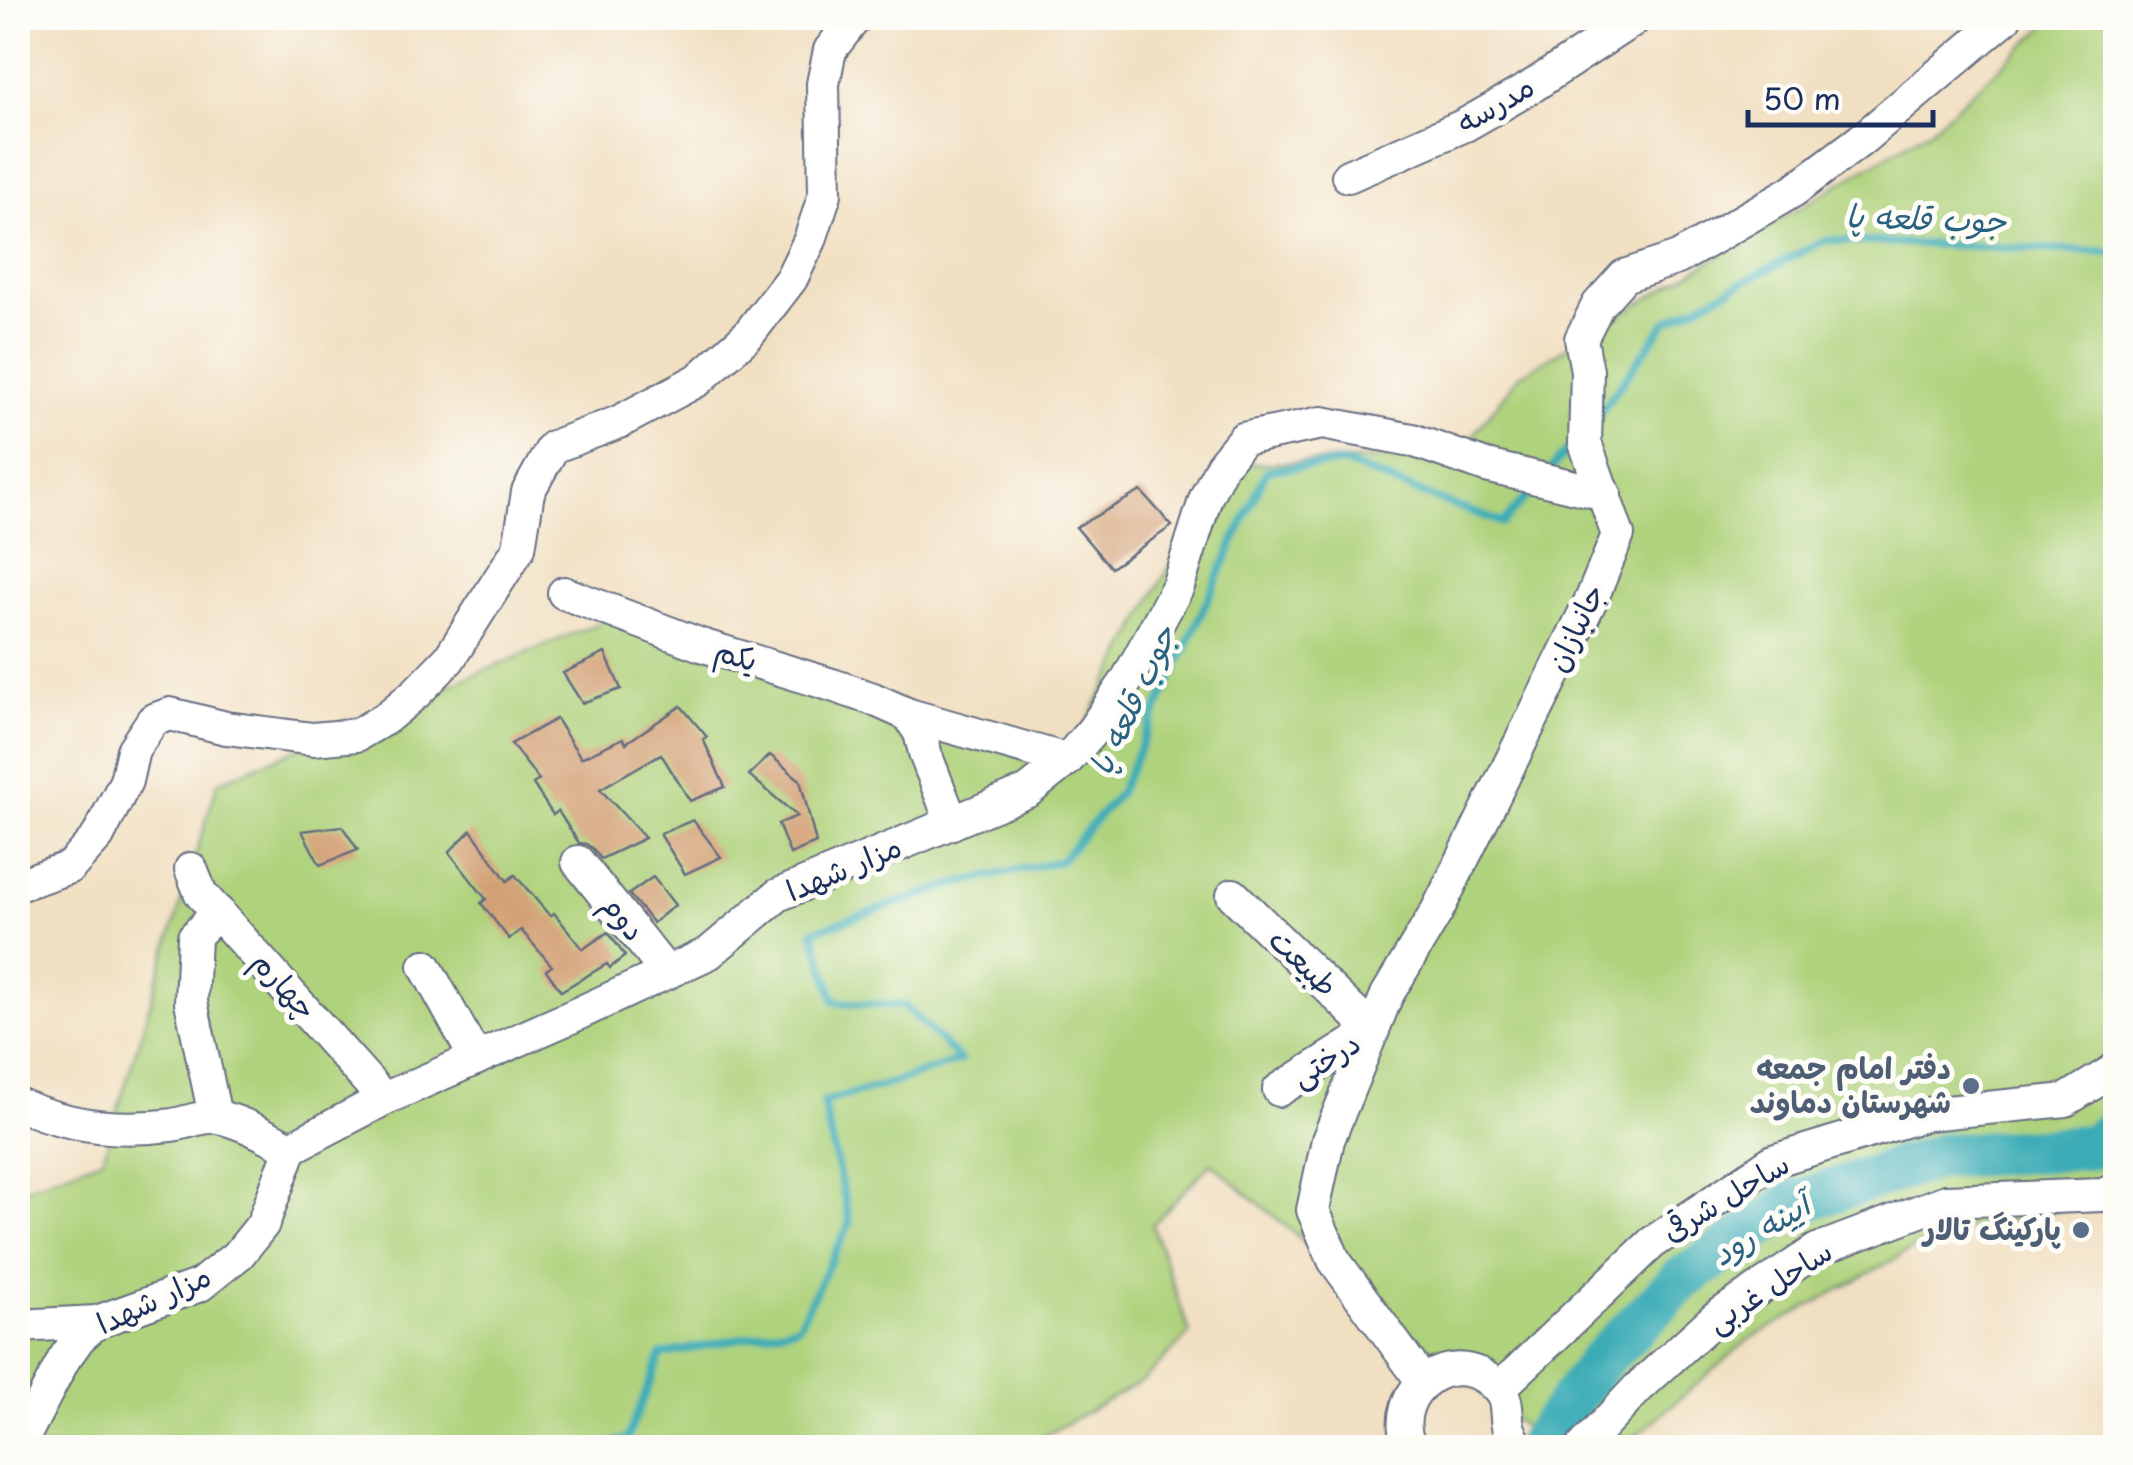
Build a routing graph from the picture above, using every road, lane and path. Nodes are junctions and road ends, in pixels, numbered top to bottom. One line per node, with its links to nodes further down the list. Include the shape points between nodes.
1 (854, 18): 12 (street, via 830,50 823,84 825,194 791,279 748,335 698,380 620,422 553,447 528,492 519,548 449,659 386,718 357,735 313,739 170,714 153,720 132,750 126,782 98,836 70,866)
2 (1636, 18): 4 (street, مدرسه, via 1465,125)
3 (2005, 18): 5 (street, جانبازان, via 1793,191 1678,258 1624,276 1598,304 1581,339 1584,430)
4 (1348, 176)
5 (1604, 494): 8 (street, مزار شهدا, via 1412,440 1322,423 1243,439 1206,497 1178,586 1156,629); 17 (street, جانبازان, via 1618,534 1608,560)
6 (564, 593): 7 (street, یکم)
7 (909, 715): 8 (street, یکم); 9 (street)
8 (1067, 760): 9 (street, مزار شهدا, via 1028,790)
9 (952, 823): 16 (street, مزار شهدا, via 778,895 709,953)
10 (578, 862): 16 (street, دوم)
11 (191, 869): 14 (street, چهارم, via 200,894)
12 (18, 885)
13 (1232, 895): 17 (street, طبیعت)
14 (218, 912): 21 (street, چهارم); 23 (street, via 194,937 190,1002)
15 (426, 966): 18 (street)
16 (667, 973): 18 (street, مزار شهدا)
17 (1373, 1031): 20 (street, درختی); 28 (street, جانبازان, via 1328,1140 1313,1210 1334,1260)
18 (476, 1058): 21 (street, مزار شهدا)
19 (2116, 1068): 29 (street, ساحل شرقی, via 2066,1100 1927,1114 1774,1161 1652,1243)
20 (1278, 1090)
21 (384, 1098): 24 (street, مزار شهدا)
22 (18, 1104): 23 (street, via 81,1124 124,1129)
23 (215, 1116): 24 (street)
24 (291, 1148): 26 (street, مزار شهدا, via 263,1224 239,1254 200,1285)
25 (2116, 1189): 33 (street, ساحل غربی, via 1946,1201 1817,1250 1715,1318)
26 (98, 1322): 27 (street); 31 (street, مزار شهدا, via 64,1358)
27 (18, 1326)
28 (1422, 1382): 29 (street, via 1470,1371); 32 (street, via 1405,1410)
29 (1499, 1389): 30 (street)
30 (1512, 1436)
31 (18, 1448)
32 (1410, 1448)
33 (1582, 1448)

